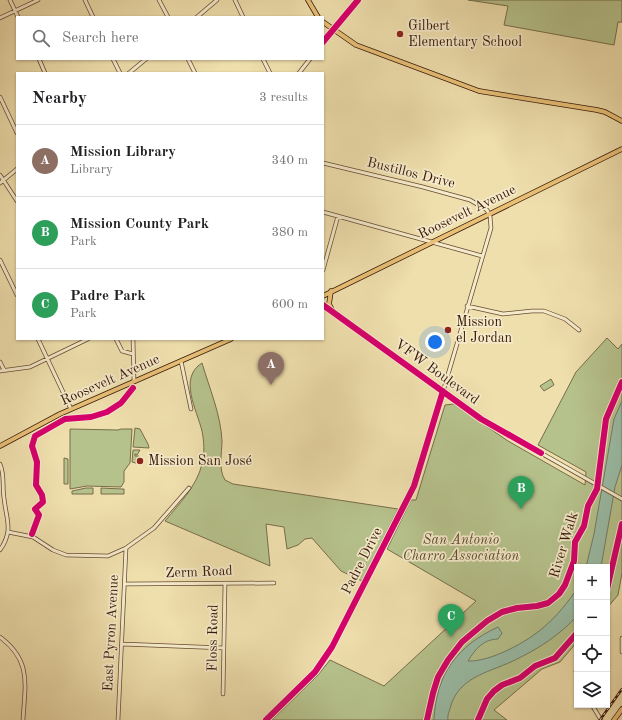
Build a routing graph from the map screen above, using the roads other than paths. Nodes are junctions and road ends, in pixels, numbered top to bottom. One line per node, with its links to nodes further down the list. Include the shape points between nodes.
1 (10, 0): 9 (street)
2 (38, 0): 9 (street)
3 (85, 0): 11 (street)
4 (159, 0): 12 (street)
5 (217, 0): 13 (street)
6 (234, 0): 14 (street)
7 (308, 0): 15 (main road)
8 (358, 0): 18 (street)
9 (16, 11): 10 (street); 16 (street)
10 (18, 16)
11 (93, 16)
12 (167, 16)
13 (198, 16)
14 (242, 16)
15 (317, 16)
16 (0, 18)
17 (324, 23): 18 (main road)
18 (333, 29): 19 (street); 33 (main road, via 356,45 479,91 597,110)
19 (324, 41)
20 (39, 60): 26 (street)
21 (114, 60): 27 (street)
22 (145, 60): 28 (street)
23 (188, 60): 29 (street)
24 (264, 60): 30 (street)
25 (309, 60): 31 (street)
26 (45, 72)
27 (120, 72)
28 (130, 72)
29 (194, 72)
30 (270, 72)
31 (300, 72)
32 (0, 97): 34 (street)
33 (622, 121)
34 (16, 131)
35 (622, 149): 42 (main road, Roosevelt Avenue)
36 (324, 163): 42 (street, Bustillos Drive, via 459,196 483,206)
37 (16, 169): 39 (street)
38 (0, 175): 39 (street)
39 (1, 182): 40 (street)
40 (16, 200)
41 (324, 212): 43 (street)
42 (489, 214): 44 (main road, Roosevelt Avenue); 45 (street, Padre Drive, via 490,228)
43 (338, 216): 44 (street); 47 (street)
44 (431, 242): 45 (street); 48 (main road, Roosevelt Avenue)
45 (482, 256): 52 (street, Padre Drive)
46 (0, 260): 49 (street)
47 (324, 266)
48 (332, 291): 50 (main road, Roosevelt Avenue); 53 (main road, via 329,304)
49 (16, 293)
50 (324, 295)
51 (324, 306): 53 (street, VFW Boulevard)
52 (468, 306): 54 (street, via 503,314 544,311 565,319); 66 (street, Padre Drive)
53 (333, 312): 66 (street, VFW Boulevard)
54 (579, 330)
55 (38, 340): 61 (street)
56 (86, 340): 61 (street)
57 (116, 340): 60 (street, via 122,351)
58 (133, 340): 60 (street)
59 (229, 340): 62 (main road, Roosevelt Avenue)
60 (133, 354): 65 (street)
61 (48, 359): 64 (street, via 25,369); 67 (street)
62 (180, 361): 65 (main road, Roosevelt Avenue); 68 (street)
63 (0, 362): 64 (street)
64 (2, 370)
65 (134, 381): 67 (main road, Roosevelt Avenue)
66 (443, 391): 72 (street, VFW Boulevard, via 491,424); 89 (street, Padre Drive, via 414,486 332,647 315,672)
67 (71, 409): 69 (main road, Roosevelt Avenue)
68 (191, 409)
69 (0, 446)
70 (0, 464): 73 (street, via 4,503 9,519)
71 (189, 488): 74 (street, via 154,528)
72 (622, 499)
73 (8, 532): 74 (street, via 33,537 57,553 71,556 103,556); 75 (street)
74 (126, 548): 78 (street, East Pyron Avenue)
75 (0, 550)
76 (274, 582): 77 (street, Zerm Road)
77 (225, 583): 78 (street, Zerm Road); 82 (street, Floss Road)
78 (125, 584): 81 (street, East Pyron Avenue)
79 (0, 637): 87 (street, via 15,649 24,667)
80 (622, 638): 83 (street)
81 (122, 644): 82 (street); 88 (street, East Pyron Avenue)
82 (224, 648): 84 (street, Floss Road)
83 (622, 652)
84 (223, 694)
85 (594, 708): 90 (street)
86 (622, 709): 91 (main road)
87 (23, 720)
88 (118, 720)
89 (266, 720)
90 (601, 720)
91 (614, 720)

